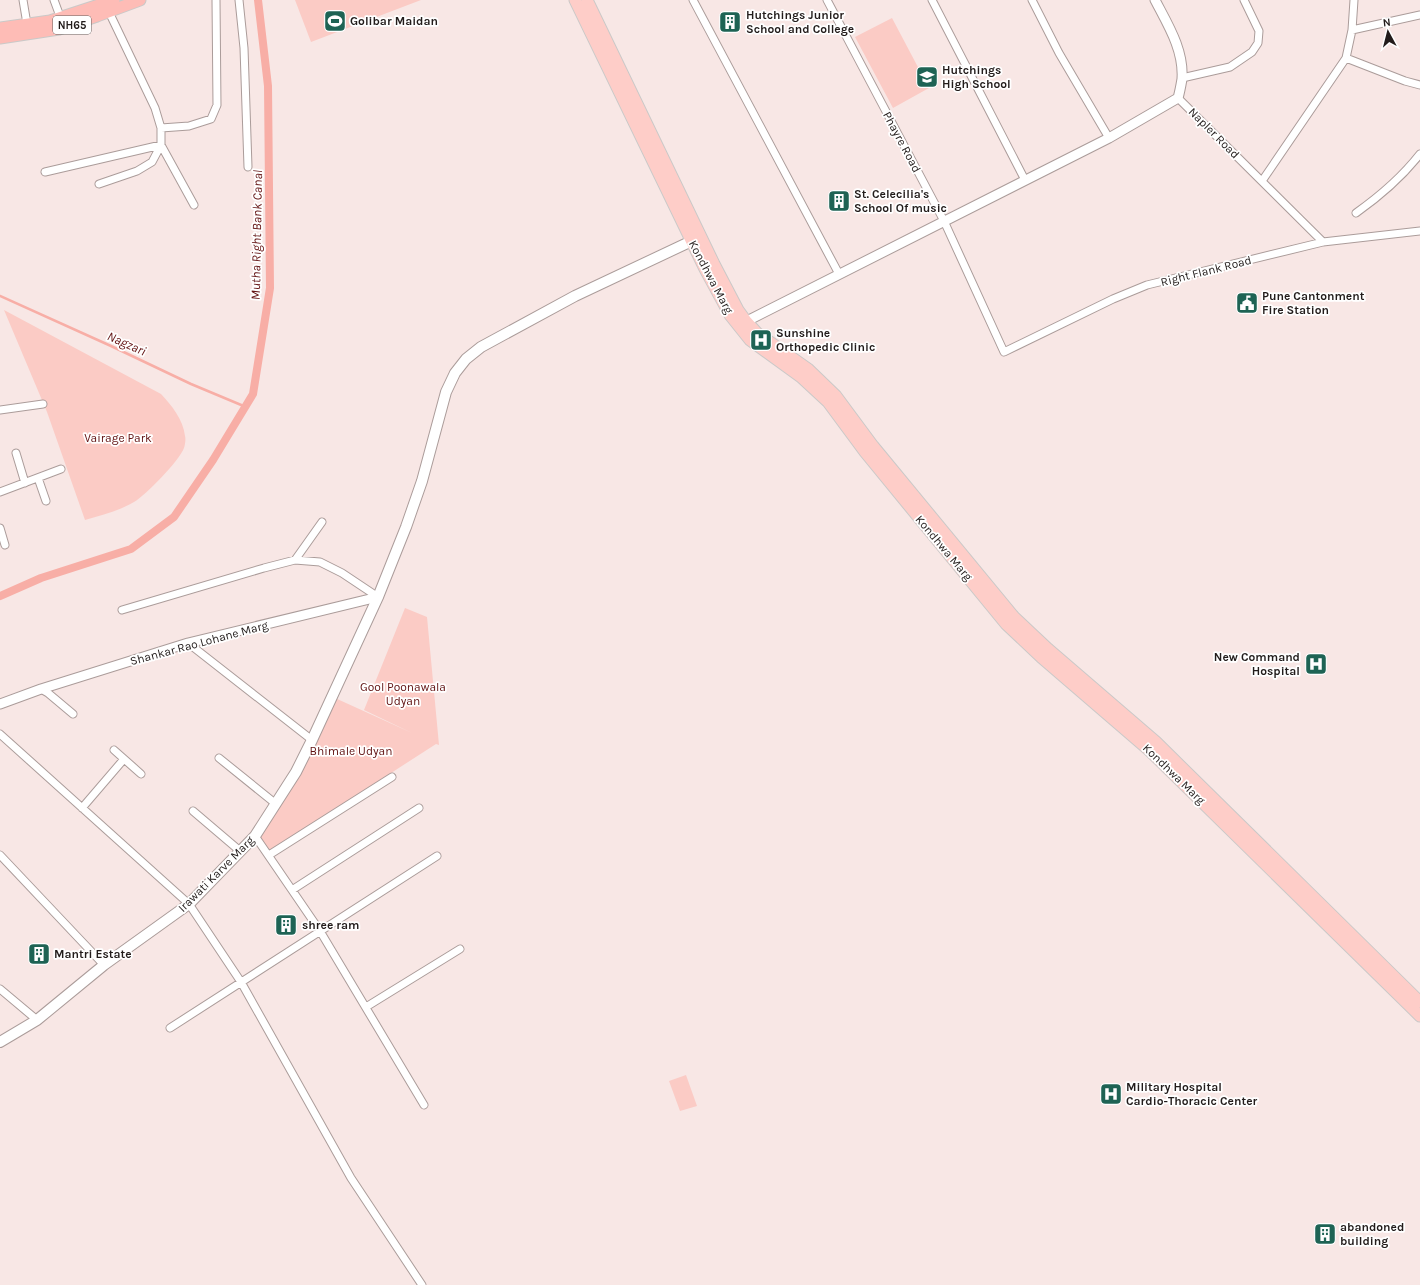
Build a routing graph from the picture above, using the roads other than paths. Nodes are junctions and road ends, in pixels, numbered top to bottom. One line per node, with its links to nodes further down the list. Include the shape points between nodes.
1 (23, 0): 18 (street)
2 (54, 0): 17 (street)
3 (140, 0): 15 (highway, NH65)
4 (216, 0): 26 (street, via 217,105 211,119 189,126)
5 (239, 0): 30 (street, via 244,48)
6 (575, 0): 39 (main road, Kondhwa Marg)
7 (587, 0): 39 (main road, Kondhwa Marg)
8 (693, 0): 41 (street)
9 (827, 0): 37 (street, Phayre Road)
10 (932, 0): 32 (street)
11 (1032, 0): 27 (street, via 1059,53)
12 (1155, 0): 23 (street, Napler Road, via 1174,35 1180,54)
13 (1244, 0): 23 (street, via 1259,31 1258,43 1252,52 1230,67)
14 (1354, 0): 20 (street)
15 (108, 4): 17 (highway, NH65); 26 (street, via 155,108)
16 (1420, 15): 20 (street)
17 (59, 22): 18 (highway, NH65); 21 (highway, NH65)
18 (27, 24): 19 (highway, NH65)
19 (0, 28)
20 (1352, 30): 22 (street)
21 (0, 38)
22 (1346, 58): 24 (street); 33 (street)
23 (1182, 78): 25 (street, Napler Road)
24 (1420, 85)
25 (1178, 98): 27 (street); 33 (street, Napler Road)
26 (161, 128): 28 (street)
27 (1109, 138): 32 (street)
28 (160, 145): 31 (street); 34 (street, via 152,162 137,171); 35 (street)
29 (1420, 154): 36 (street, via 1399,177)
30 (248, 166)
31 (45, 172)
32 (1025, 180): 37 (street)
33 (1262, 181): 40 (street, Napler Road)
34 (99, 184)
35 (194, 205)
36 (1356, 213)
37 (944, 221): 41 (street); 43 (street, Phayre Road)
38 (1420, 231): 40 (street, Right Flank Road)
39 (696, 239): 42 (main road, Kondhwa Marg, via 738,310); 56 (main road, Irawati Karve Marg, via 575,296 481,347 466,359 455,373 446,392 422,481)
40 (1323, 242): 43 (street, Right Flank Road, via 1147,285)
41 (839, 274): 42 (street)
42 (742, 323): 78 (main road, Kondhwa Marg, via 808,369 836,396 873,446 1014,617 1156,742)
43 (1004, 352)
44 (43, 404): 45 (street)
45 (0, 410)
46 (16, 453): 49 (street)
47 (61, 469): 48 (street)
48 (38, 478): 49 (street); 51 (street)
49 (24, 483): 50 (street)
50 (0, 492)
51 (46, 501)
52 (322, 522): 55 (street)
53 (0, 528): 54 (street)
54 (6, 545)
55 (295, 560): 56 (street, via 320,562 342,573); 57 (street)
56 (378, 598): 58 (street, Shankar Rao Lohane Marg); 63 (main road, Irawati Karve Marg)
57 (122, 610)
58 (188, 643): 59 (street, Shankar Rao Lohane Marg); 63 (street)
59 (42, 689): 60 (street, Shankar Rao Lohane Marg); 61 (street)
60 (0, 704)
61 (73, 714)
62 (0, 734): 70 (street)
63 (312, 740): 69 (main road, Irawati Karve Marg)
64 (114, 750): 66 (street)
65 (219, 758): 69 (street)
66 (124, 759): 67 (street); 70 (street)
67 (141, 774)
68 (392, 777): 75 (street)
69 (276, 804): 73 (main road, Irawati Karve Marg)
70 (82, 808): 80 (street)
71 (419, 808): 79 (street)
72 (193, 811): 74 (street)
73 (255, 836): 74 (main road, Irawati Karve Marg); 75 (street)
74 (240, 851): 80 (main road, Irawati Karve Marg)
75 (269, 855): 79 (street)
76 (0, 856): 83 (street)
77 (437, 856): 81 (street)
78 (1273, 864): 86 (main road, Kondhwa Marg); 88 (main road, Kondhwa Marg)
79 (292, 890): 81 (street)
80 (189, 904): 83 (main road, Irawati Karve Marg); 84 (street)
81 (320, 931): 84 (street); 87 (street)
82 (460, 949): 87 (street)
83 (104, 964): 89 (main road, Irawati Karve Marg)
84 (241, 982): 90 (street); 93 (street, via 351,1178)
85 (0, 989): 89 (street)
86 (1420, 1002)
87 (366, 1007): 92 (street)
88 (1420, 1016)
89 (37, 1020): 91 (main road, Irawati Karve Marg)
90 (170, 1028)
91 (0, 1042)
92 (424, 1105)
93 (422, 1285)

